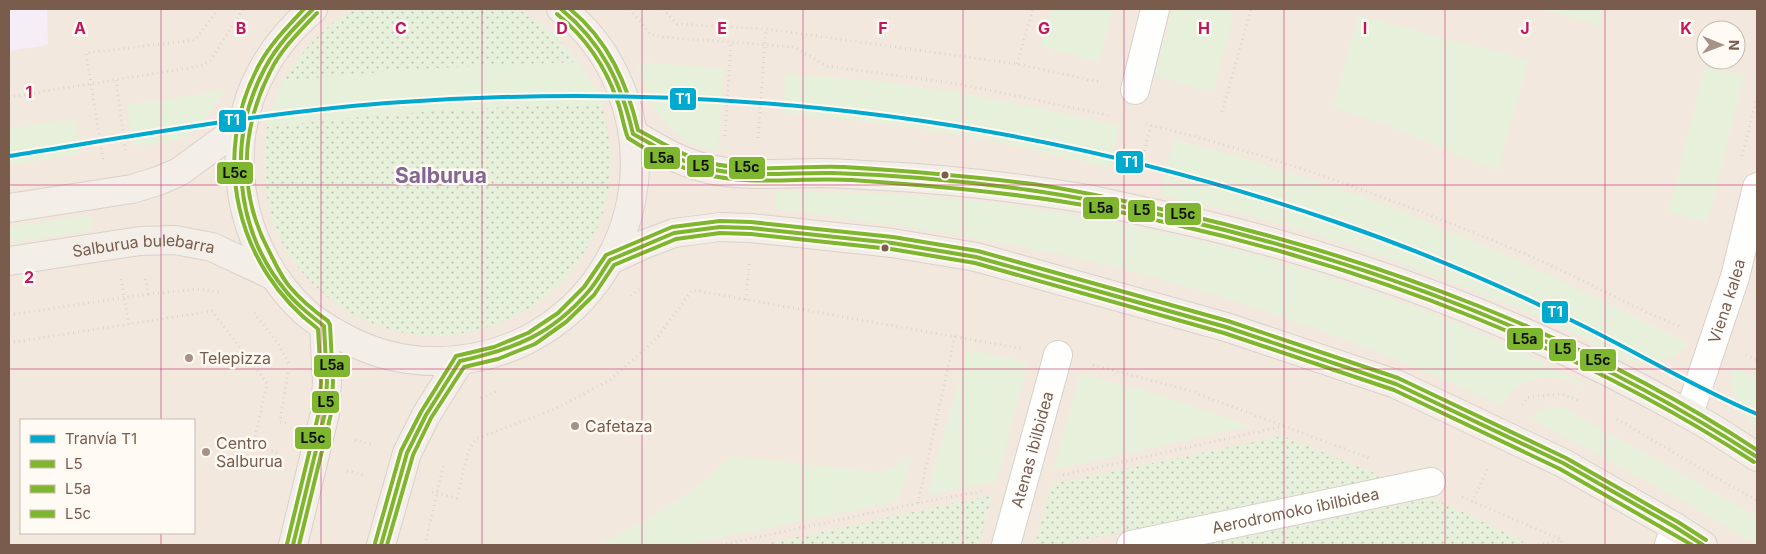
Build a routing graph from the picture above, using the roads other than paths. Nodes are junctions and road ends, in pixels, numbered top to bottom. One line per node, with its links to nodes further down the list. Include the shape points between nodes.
1 (313, 9): 5 (main road, via 277,46 250,97)
2 (561, 9): 6 (main road, via 584,30 614,73)
3 (1155, 9): 4 (street)
4 (1135, 90)
5 (243, 125): 8 (main road, via 179,172 158,181 132,189); 11 (main road, via 239,164 243,204 255,242)
6 (633, 134): 9 (main road, via 632,198 624,230); 15 (main road, via 686,162 712,169 756,174 825,173 943,179 1079,198 1199,222 1302,250 1440,297 1581,358)
7 (1757, 187): 15 (street, Viena kalea, via 1735,277)
8 (9, 208)
9 (610, 260): 14 (main road, via 589,291 562,318 531,339 496,353); 18 (main road, via 674,233 720,226 892,243 976,257 1226,327 1396,384 1563,464)
10 (9, 261): 11 (main road, Salburua bulebarra, via 140,240 175,240 212,247)
11 (274, 276): 12 (main road, via 305,312)
12 (324, 326): 14 (main road, via 355,344 388,356 424,362); 19 (main road, via 325,413)
13 (1058, 355): 21 (street, Atenas ibilbidea)
14 (460, 361): 20 (main road, via 426,415 407,453)
15 (1689, 414): 16 (main road)
16 (1757, 457)
17 (1431, 482): 22 (street, Aerodromoko ibilbidea)
18 (1672, 536): 23 (main road)
19 (294, 545)
20 (382, 545)
21 (1006, 545)
22 (1130, 545)
23 (1703, 545)

